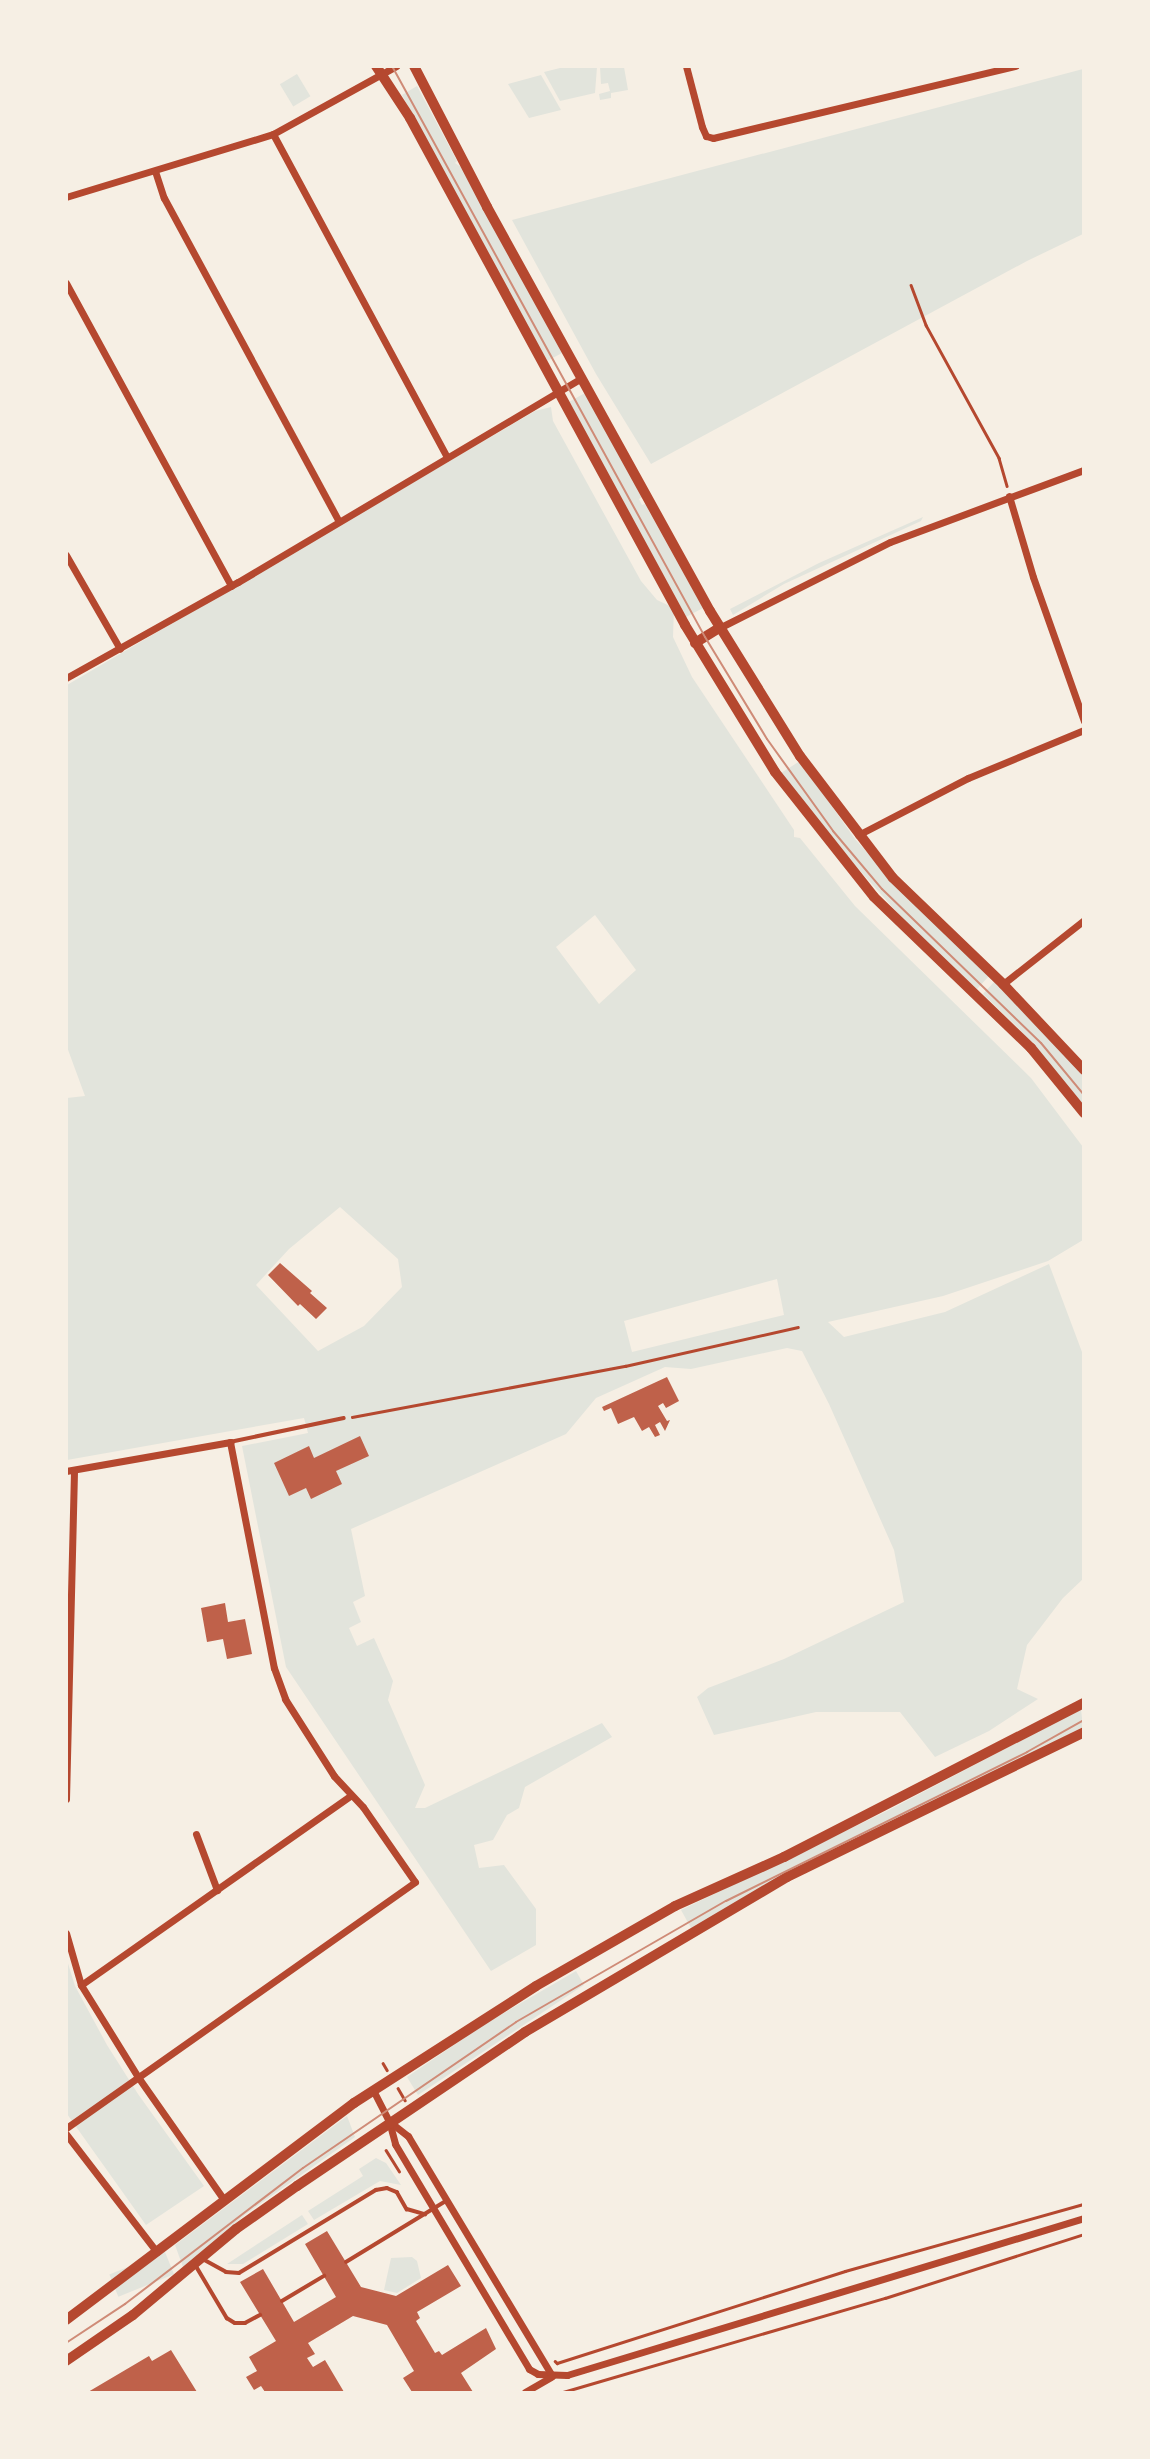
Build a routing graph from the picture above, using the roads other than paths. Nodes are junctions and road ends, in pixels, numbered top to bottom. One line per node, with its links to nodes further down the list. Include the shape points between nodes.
1 (396, 66): 5 (street)
2 (414, 66): 10 (main road)
3 (686, 66): 4 (street, via 702,127 713,138)
4 (1016, 66)
5 (379, 71): 6 (street); 11 (main road, via 410,118)
6 (273, 135): 7 (street); 12 (street)
7 (155, 171): 8 (street); 15 (street, via 164,198)
8 (66, 197)
9 (66, 283): 17 (street)
10 (581, 378): 11 (street); 18 (main road)
11 (558, 392): 12 (street); 19 (main road)
12 (447, 457): 15 (street)
13 (1083, 470): 14 (street)
14 (1009, 496): 18 (street, via 890,542); 22 (street)
15 (339, 521): 17 (street)
16 (66, 555): 20 (street)
17 (231, 586): 20 (street)
18 (719, 628): 19 (main road); 24 (main road, via 793,746)
19 (695, 643): 28 (main road, via 775,772 835,850 923,947 1031,1048)
20 (120, 649): 21 (street)
21 (66, 678)
22 (1083, 722)
23 (1083, 730): 24 (street, via 968,778)
24 (858, 835): 26 (main road, via 893,878)
25 (1083, 920): 26 (street)
26 (1003, 984): 27 (main road)
27 (1083, 1070)
28 (1083, 1113)
29 (344, 1418): 30 (lane)
30 (230, 1442): 31 (street); 34 (street, via 274,1668 300,1725)
31 (70, 1471): 35 (street)
32 (1083, 1703): 41 (main road, via 784,1857 675,1906 536,1986)
33 (1083, 1732): 42 (main road, via 788,1877 525,2032)
34 (350, 1796): 37 (street); 40 (street, via 363,1807 415,1882)
35 (66, 1799)
36 (195, 1834): 37 (street)
37 (217, 1890): 39 (street)
38 (66, 1933): 39 (street)
39 (81, 1985): 40 (street)
40 (138, 2077): 43 (street); 44 (street)
41 (373, 2090): 42 (street); 44 (main road)
42 (389, 2121): 45 (street, via 408,2136); 46 (street, via 395,2144); 50 (main road)
43 (66, 2131): 49 (street)
44 (223, 2200): 49 (main road)
45 (446, 2201): 46 (lane); 57 (street)
46 (434, 2209): 47 (lane); 57 (street, via 529,2369)
47 (425, 2214): 50 (lane, via 407,2209 397,2192 387,2188 363,2196 239,2273); 51 (lane)
48 (1083, 2218): 57 (street)
49 (157, 2252): 55 (main road)
50 (198, 2261): 54 (lane, via 227,2318 245,2323); 56 (main road, via 133,2315)
51 (346, 2262)
52 (324, 2276): 53 (lane)
53 (282, 2301)
54 (260, 2315)
55 (66, 2319)
56 (66, 2361)
57 (552, 2376): 58 (street)
58 (525, 2392)

